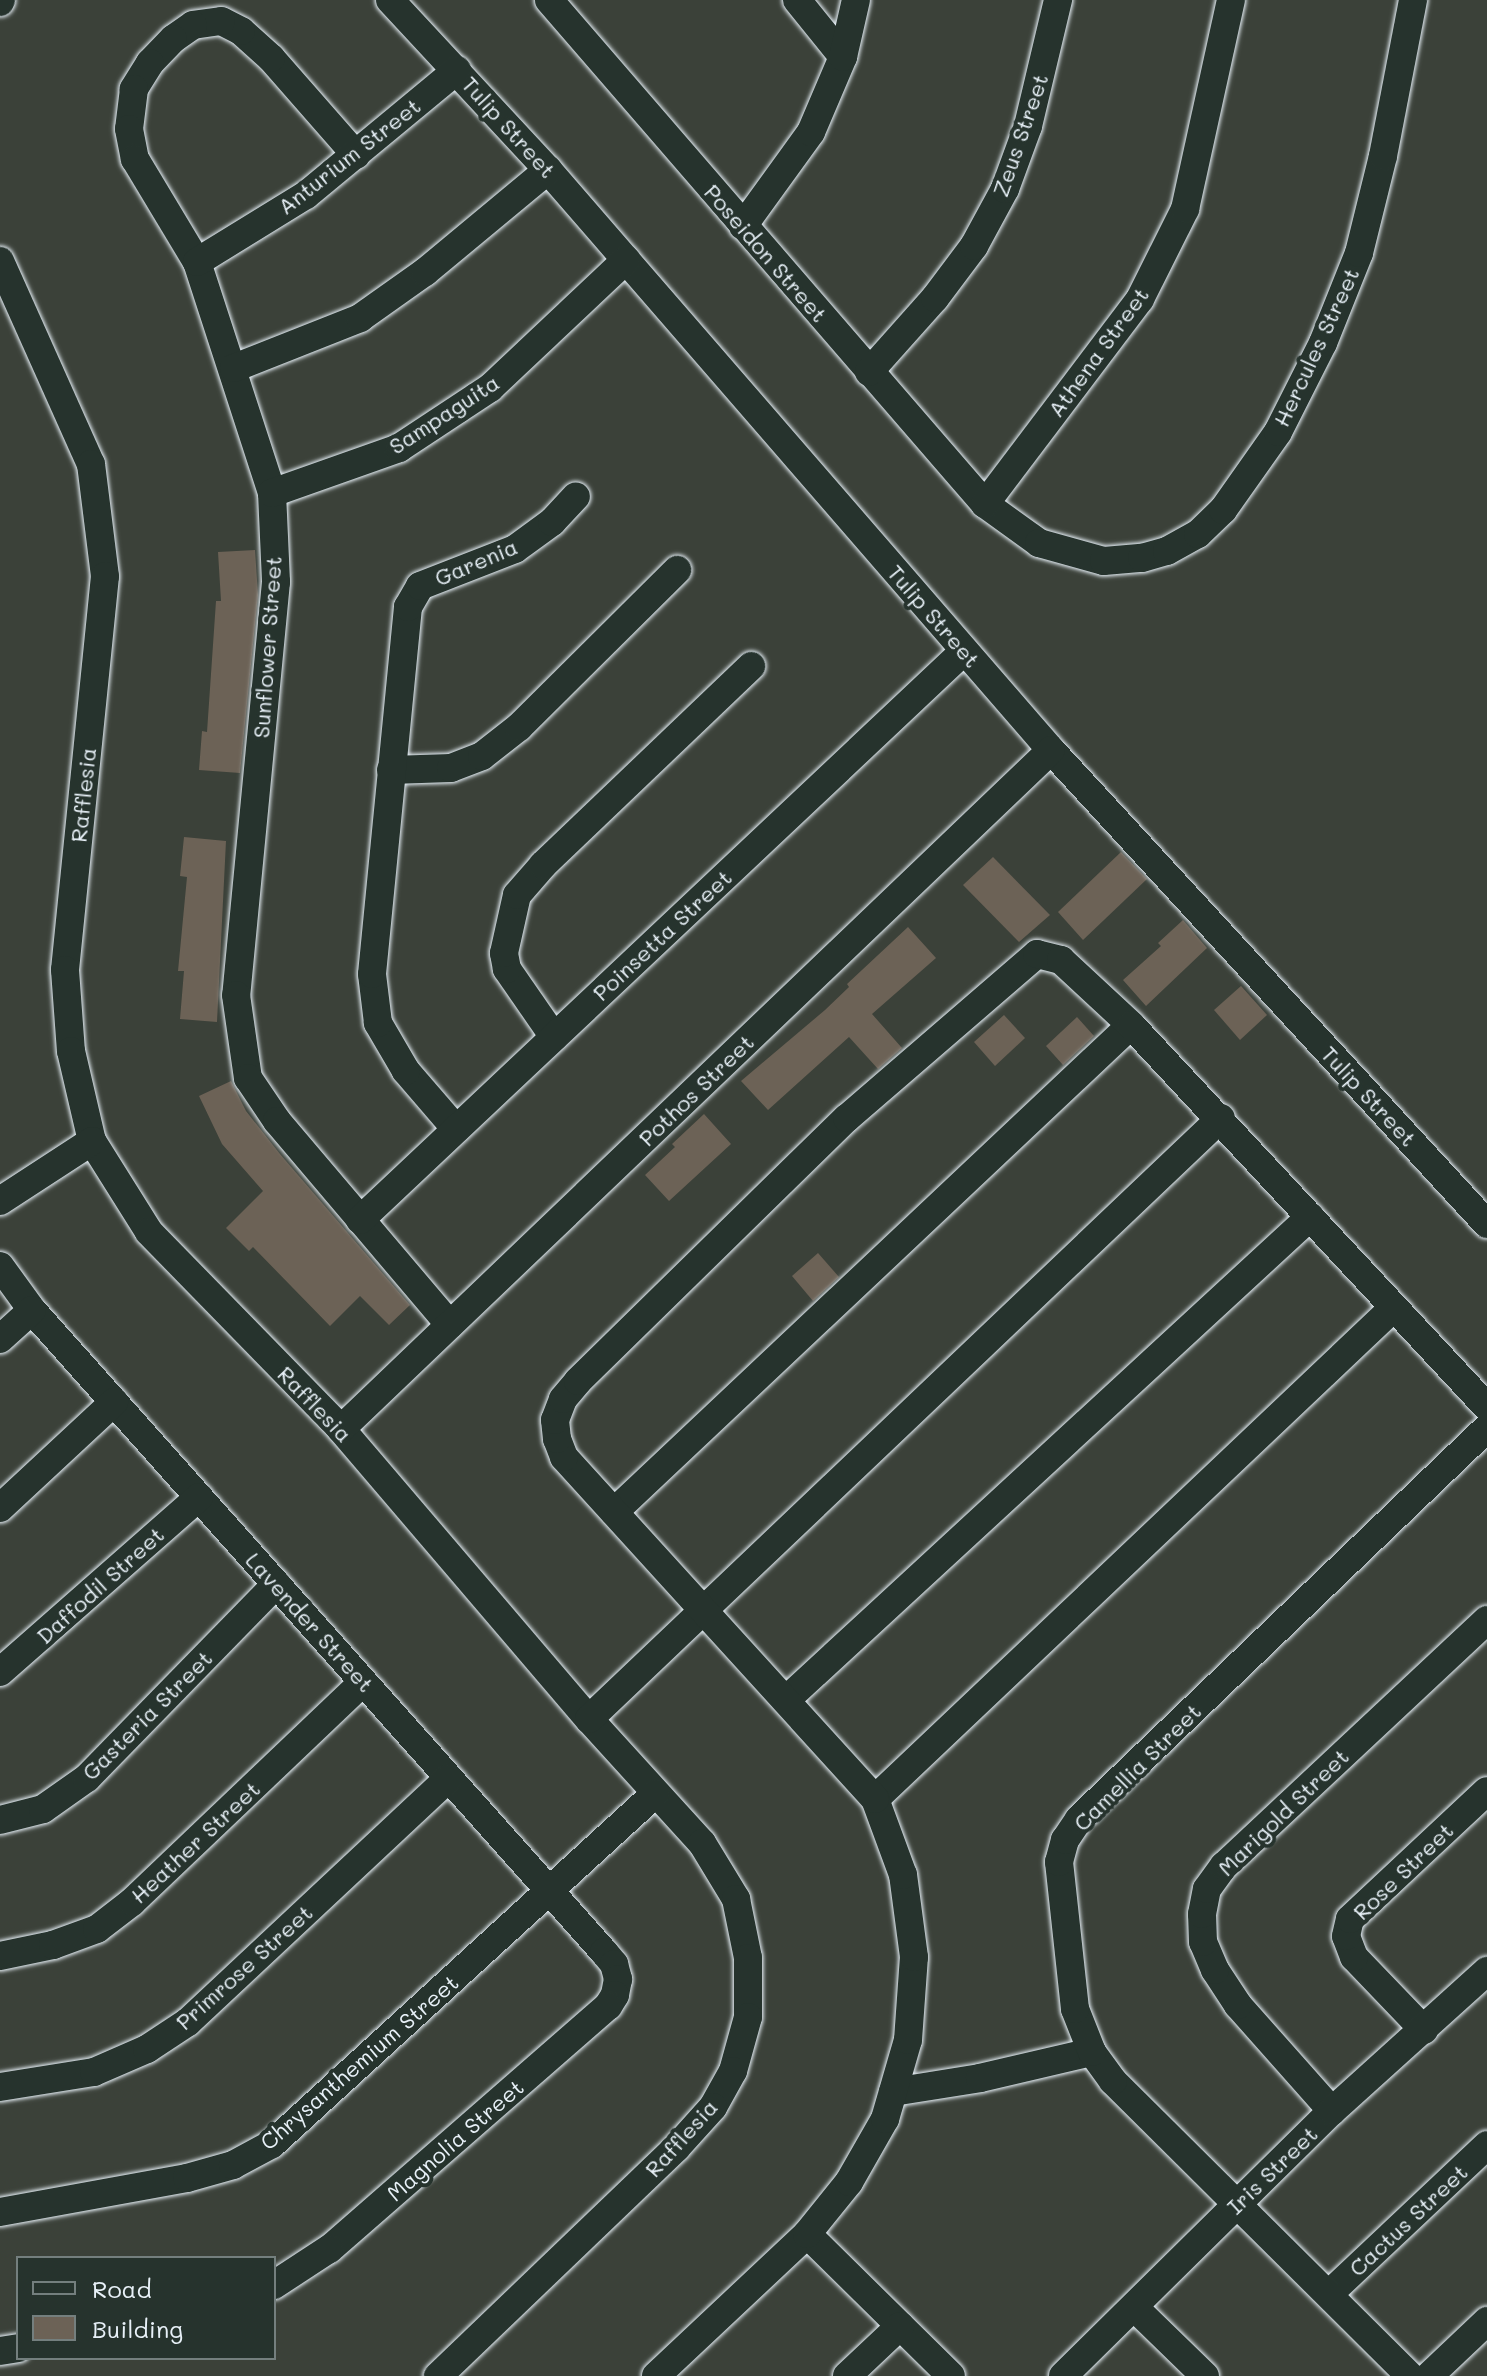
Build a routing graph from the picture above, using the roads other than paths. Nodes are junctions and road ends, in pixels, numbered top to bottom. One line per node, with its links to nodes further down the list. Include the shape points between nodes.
1 (390, 0): 9 (street, Tulip Street)
2 (549, 0): 12 (street, Poseidon Street)
3 (797, 0): 8 (street)
4 (856, 0): 8 (street)
5 (1058, 0): 17 (street, Zeus Street, via 1028,126 1005,189 974,246)
6 (1231, 0): 20 (street, Athena Street, via 1185,209 1140,299)
7 (1413, 0): 20 (street, Hercules Street, via 1359,253 1323,343 1278,432 1223,510 1198,534 1167,551 1104,561 1039,543)
8 (843, 57): 12 (street, via 811,132)
9 (457, 70): 10 (street, Anturium Street); 11 (street, Tulip Street)
10 (356, 155): 15 (street, Anturium Street, via 306,195); 15 (street, Sunflower Street, via 241,31 221,21 193,25 150,63 134,89 129,129 135,159)
11 (548, 170): 13 (street, Tulip Street); 16 (street, via 425,272 360,318)
12 (743, 226): 17 (street, Poseidon Street)
13 (626, 260): 18 (street, Sampaguita, via 490,388 399,448); 22 (street, Tulip Street)
14 (0, 261): 30 (street, Rafflesia, via 91,464 105,576 65,970 71,1051)
15 (197, 262): 16 (street, Sunflower Street)
16 (234, 368): 18 (street, Sunflower Street)
17 (869, 372): 20 (street, Poseidon Street)
18 (272, 493): 33 (street, Sunflower Street, via 276,582 236,995 248,1078)
19 (576, 496): 25 (street, Garenia, via 515,549 432,580 413,595)
20 (985, 504)
21 (677, 570): 25 (street, via 519,727 482,756 451,768)
22 (964, 651): 24 (street, Tulip Street); 27 (street, Poinsetta Street)
23 (751, 666): 27 (street, via 517,895 504,953 507,969)
24 (1051, 750): 34 (street, Tulip Street); 38 (street, Pothos Street)
25 (391, 770): 29 (street, via 372,974 378,1023 406,1071)
26 (1131, 1025): 28 (street); 46 (street); 46 (street, via 1061,960 1037,954 847,1118 563,1399 555,1420 564,1457)
27 (554, 1037): 29 (street, Poinsetta Street)
28 (1221, 1118): 32 (street); 48 (street)
29 (456, 1129): 33 (street, Poinsetta Street)
30 (92, 1141): 31 (street); 43 (street, Rafflesia, via 149,1232)
31 (0, 1201)
32 (1310, 1217): 36 (street); 52 (street)
33 (360, 1220): 38 (street, Sunflower Street)
34 (1487, 1224)
35 (0, 1266): 37 (street, Lavender Street)
36 (1392, 1309): 41 (street); 57 (street)
37 (32, 1310): 39 (street); 40 (street, Lavender Street)
38 (450, 1325): 43 (street, Pothos Street)
39 (0, 1339)
40 (114, 1402): 44 (street, Lavender Street); 45 (street)
41 (1487, 1407)
42 (1487, 1428): 64 (street, Camellia Street, via 1079,1819 1065,1840 1059,1862 1075,2009)
43 (341, 1429): 53 (street, Rafflesia)
44 (199, 1497): 47 (street, Lavender Street); 50 (street, Daffodil Street)
45 (0, 1508)
46 (614, 1512): 48 (street)
47 (276, 1584): 51 (street, Lavender Street); 58 (street, Gasteria Street, via 87,1778 43,1809)
48 (703, 1611): 52 (street); 53 (street)
49 (1487, 1620): 67 (street, Marigold Street, via 1224,1866 1207,1889 1203,1942 1215,1970 1238,2005)
50 (0, 1672)
51 (363, 1682): 54 (street, Lavender Street); 60 (street, Heather Street, via 132,1902 97,1929)
52 (786, 1700): 57 (street)
53 (589, 1719): 56 (street, Rafflesia)
54 (449, 1778): 59 (street, Lavender Street); 65 (street, Primrose Street, via 188,2022 147,2049 94,2072)
55 (1487, 1791): 63 (street, Rose Street, via 1350,1919 1346,1936 1354,1957)
56 (656, 1793): 59 (street, Chrysanthemium Street); 77 (street, Rafflesia, via 702,1843 736,1899 748,1958 748,2017 733,2071 713,2107 676,2148)
57 (875, 1799): 66 (street, via 903,1875 914,1957 908,2040)
58 (0, 1820)
59 (550, 1890): 62 (street, Lavender Street, via 614,1964); 70 (street, Chrysanthemium Street, via 272,2144 233,2165 187,2178)
60 (0, 1956)
61 (1487, 1971): 63 (street, Iris Street)
62 (618, 1979): 72 (street, Magnolia Street, via 608,2006 329,2249)
63 (1424, 2030): 67 (street, Iris Street)
64 (1092, 2052): 66 (street); 69 (street, Camellia Street, via 1113,2081)
65 (0, 2087)
66 (893, 2092): 71 (street, via 885,2119 849,2182)
67 (1332, 2111): 69 (street, Iris Street)
68 (1487, 2145): 73 (street, Cactus Street)
69 (1236, 2205): 73 (street, Camellia Street); 74 (street, Iris Street)
70 (0, 2212)
71 (807, 2234): 76 (street); 78 (street)
72 (276, 2284)
73 (1329, 2294): 83 (street, Camellia Street)
74 (1134, 2307): 81 (street, Iris Street); 82 (street)
75 (1487, 2321): 84 (street)
76 (900, 2326): 79 (street); 80 (street)
77 (438, 2376)
78 (656, 2376)
79 (847, 2376)
80 (951, 2376)
81 (1063, 2376)
82 (1205, 2376)
83 (1410, 2376)
84 (1429, 2376)

